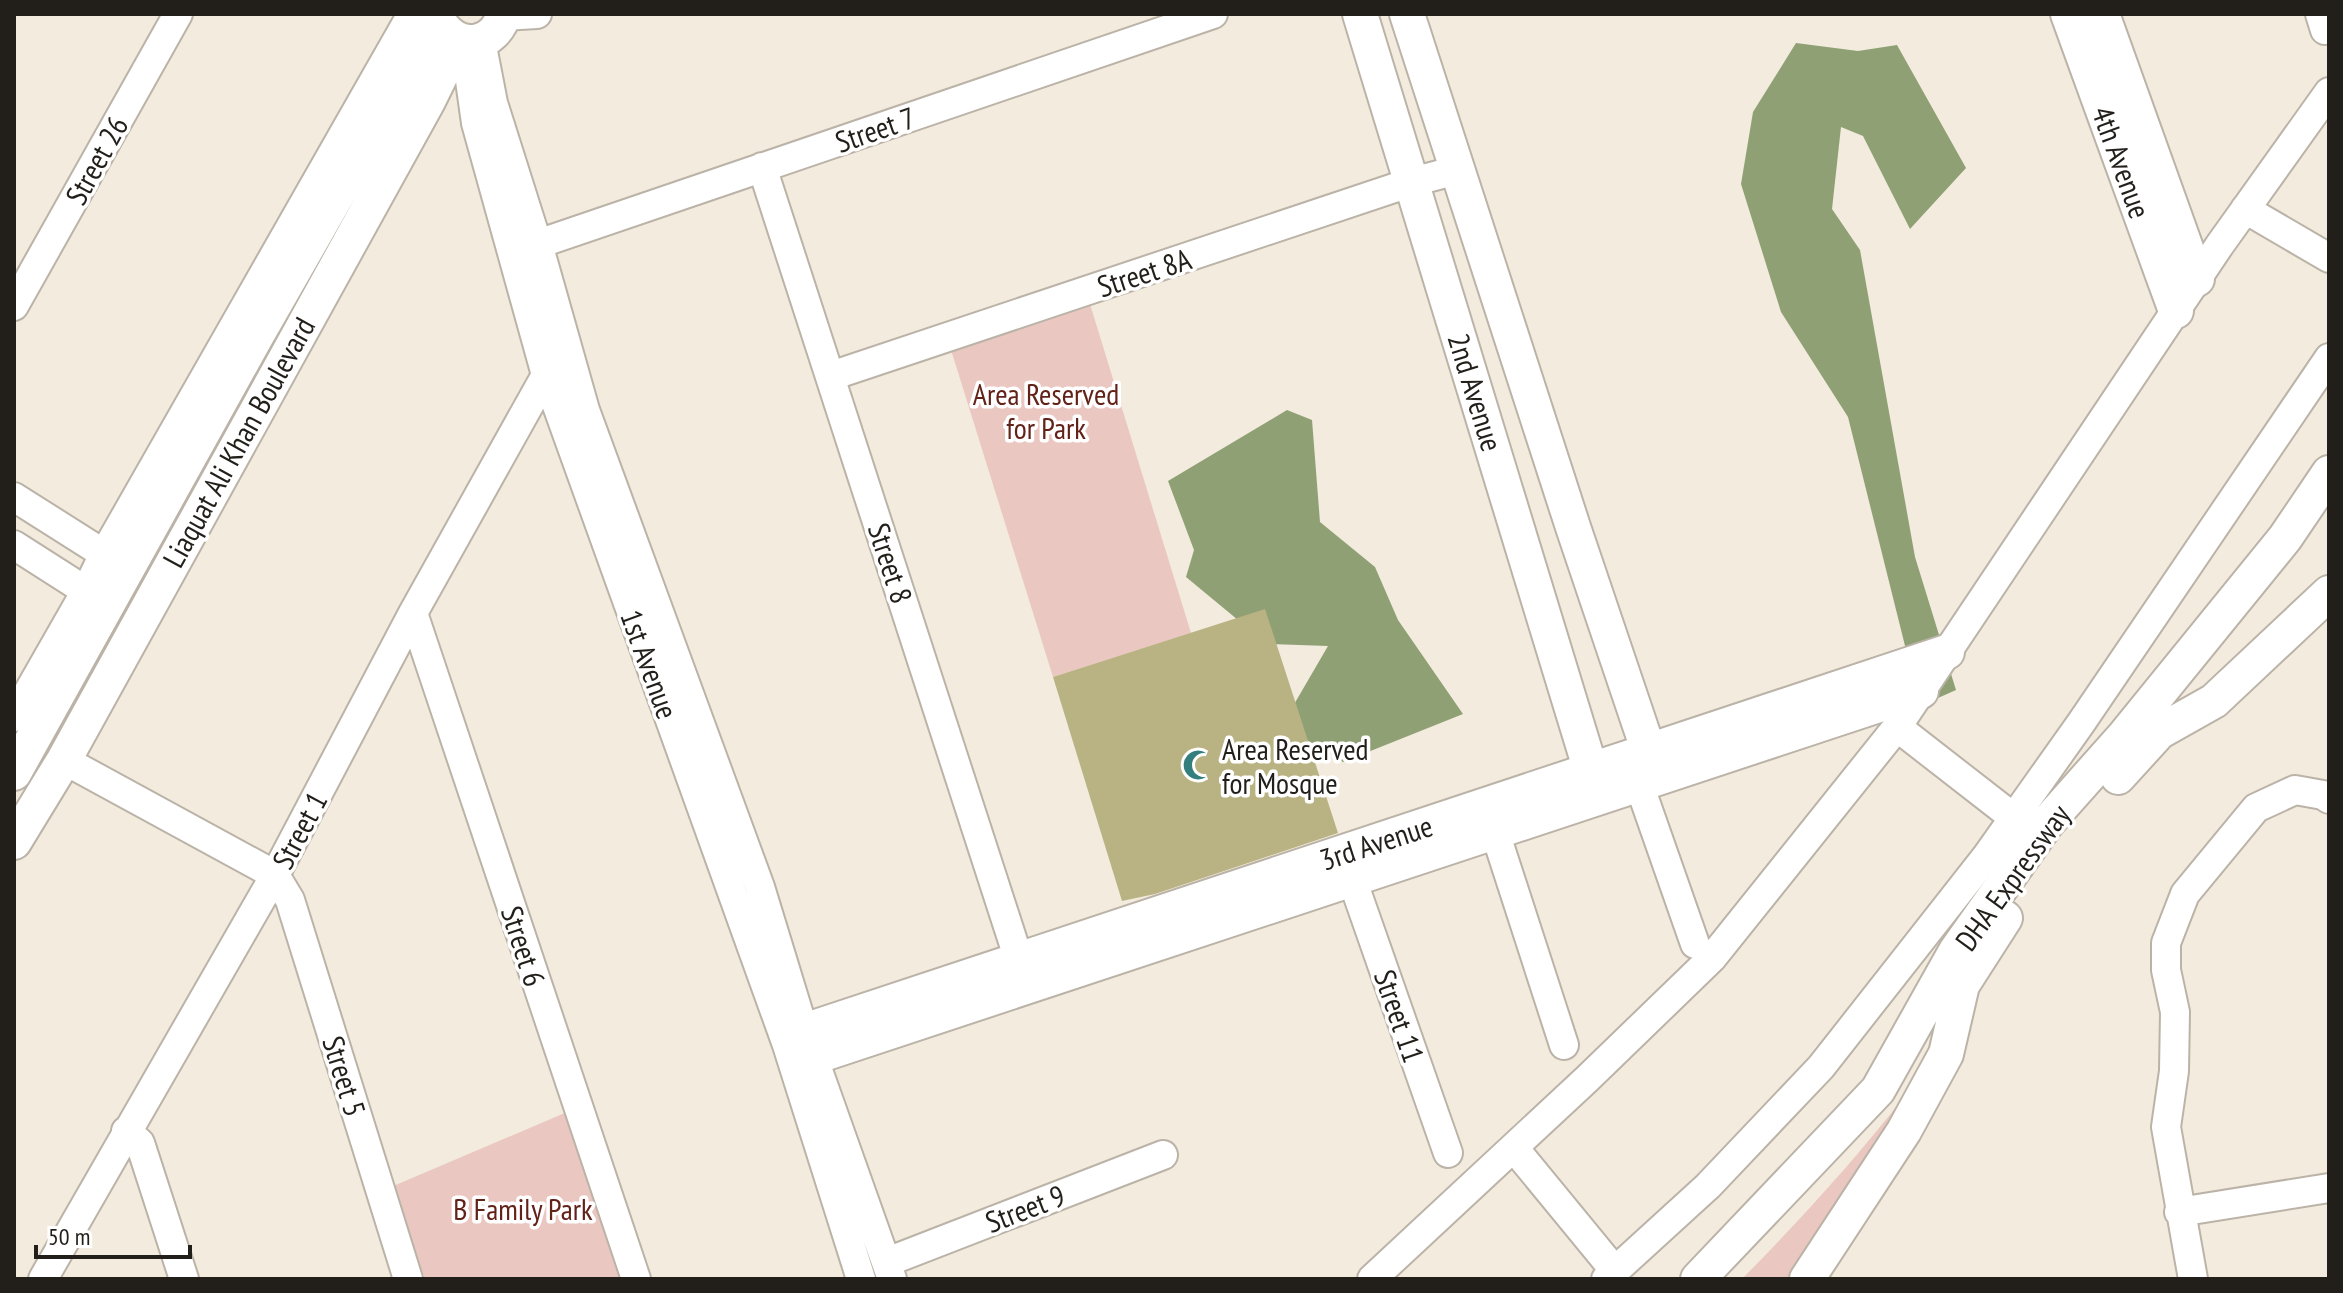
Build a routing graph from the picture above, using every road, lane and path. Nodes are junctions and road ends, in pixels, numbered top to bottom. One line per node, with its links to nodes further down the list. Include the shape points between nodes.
1 (178, 14): 18 (street, Street 26)
2 (537, 14): 8 (street)
3 (1213, 14): 11 (street, Street 7)
4 (1360, 14): 13 (main road, 2nd Avenue)
5 (1407, 14): 12 (main road, 2nd Avenue)
6 (2068, 14): 19 (main road, 4th Avenue)
7 (2102, 14): 17 (main road, 4th Avenue)
8 (506, 15): 9 (main road, via 491,36)
9 (449, 28): 15 (street, via 493,103); 21 (street, 1st Avenue); 26 (street); 35 (main road, Liaquat Ali Khan Boulevard, via 428,101); 37 (main road, Liaquat Ali Khan Boulevard, via 257,335)
10 (2329, 92): 14 (street)
11 (762, 167): 15 (street, Street 7); 22 (street, Street 8)
12 (1457, 170): 13 (street, Street 8A); 34 (main road, 2nd Avenue)
13 (1412, 182): 22 (street, Street 8A); 36 (main road, 2nd Avenue)
14 (2245, 209): 16 (street); 17 (street)
15 (538, 244): 47 (street, via 585,410 760,887)
16 (2329, 258)
17 (2197, 279): 19 (street)
18 (14, 306)
19 (2176, 311): 30 (street)
20 (2329, 358): 40 (street)
21 (546, 375): 29 (street, Street 1); 61 (street, 1st Avenue, via 787,1045)
22 (831, 376): 46 (street, Street 8)
23 (2329, 473): 63 (main road, DHA Expressway, via 2285,538 2046,824 1956,951 1878,1090)
24 (14, 497): 26 (street)
25 (14, 545): 27 (street)
26 (104, 554): 27 (street)
27 (86, 591): 32 (street)
28 (2329, 593): 64 (main road, DHA Expressway, via 2214,701 2159,732 2031,880 1962,985 1946,1054 1904,1131)
29 (413, 613): 43 (street, Street 1); 57 (street, Street 6)
30 (1947, 652): 31 (street); 34 (main road, 3rd Avenue)
31 (1921, 691): 33 (street); 38 (main road, 3rd Avenue)
32 (14, 717)
33 (1897, 727): 40 (street); 50 (street, via 1712,958)
34 (1649, 752): 36 (main road, 3rd Avenue)
35 (64, 760): 42 (main road, Liaquat Ali Khan Boulevard); 43 (street)
36 (1591, 771): 46 (main road, 3rd Avenue)
37 (14, 773)
38 (1639, 784): 41 (main road, 3rd Avenue); 45 (street)
39 (2329, 799): 54 (street, via 2295,790 2256,808 2185,894 2166,943 2175,1012 2166,1127)
40 (2014, 818): 56 (street, via 1821,1067 1708,1186)
41 (1495, 832): 44 (main road, 3rd Avenue); 48 (street)
42 (14, 842)
43 (275, 875): 49 (street, Street 1); 60 (street, Street 5, via 290,900)
44 (1352, 879): 47 (main road, 3rd Avenue); 51 (street, Street 11)
45 (1695, 944)
46 (1019, 960): 47 (main road, 3rd Avenue)
47 (809, 1044): 55 (street)
48 (1564, 1045)
49 (126, 1131): 58 (street, Street 1); 59 (street, via 140,1143)
50 (1514, 1148): 56 (street); 62 (street)
51 (1448, 1153)
52 (1163, 1155): 55 (street, Street 9)
53 (2329, 1188): 54 (street)
54 (2179, 1212): 65 (street)
55 (890, 1270)
56 (1610, 1275)
57 (633, 1278)
58 (43, 1279)
59 (184, 1279)
60 (408, 1279)
61 (861, 1279)
62 (1372, 1279)
63 (1698, 1279)
64 (1807, 1279)
65 (2193, 1279)

